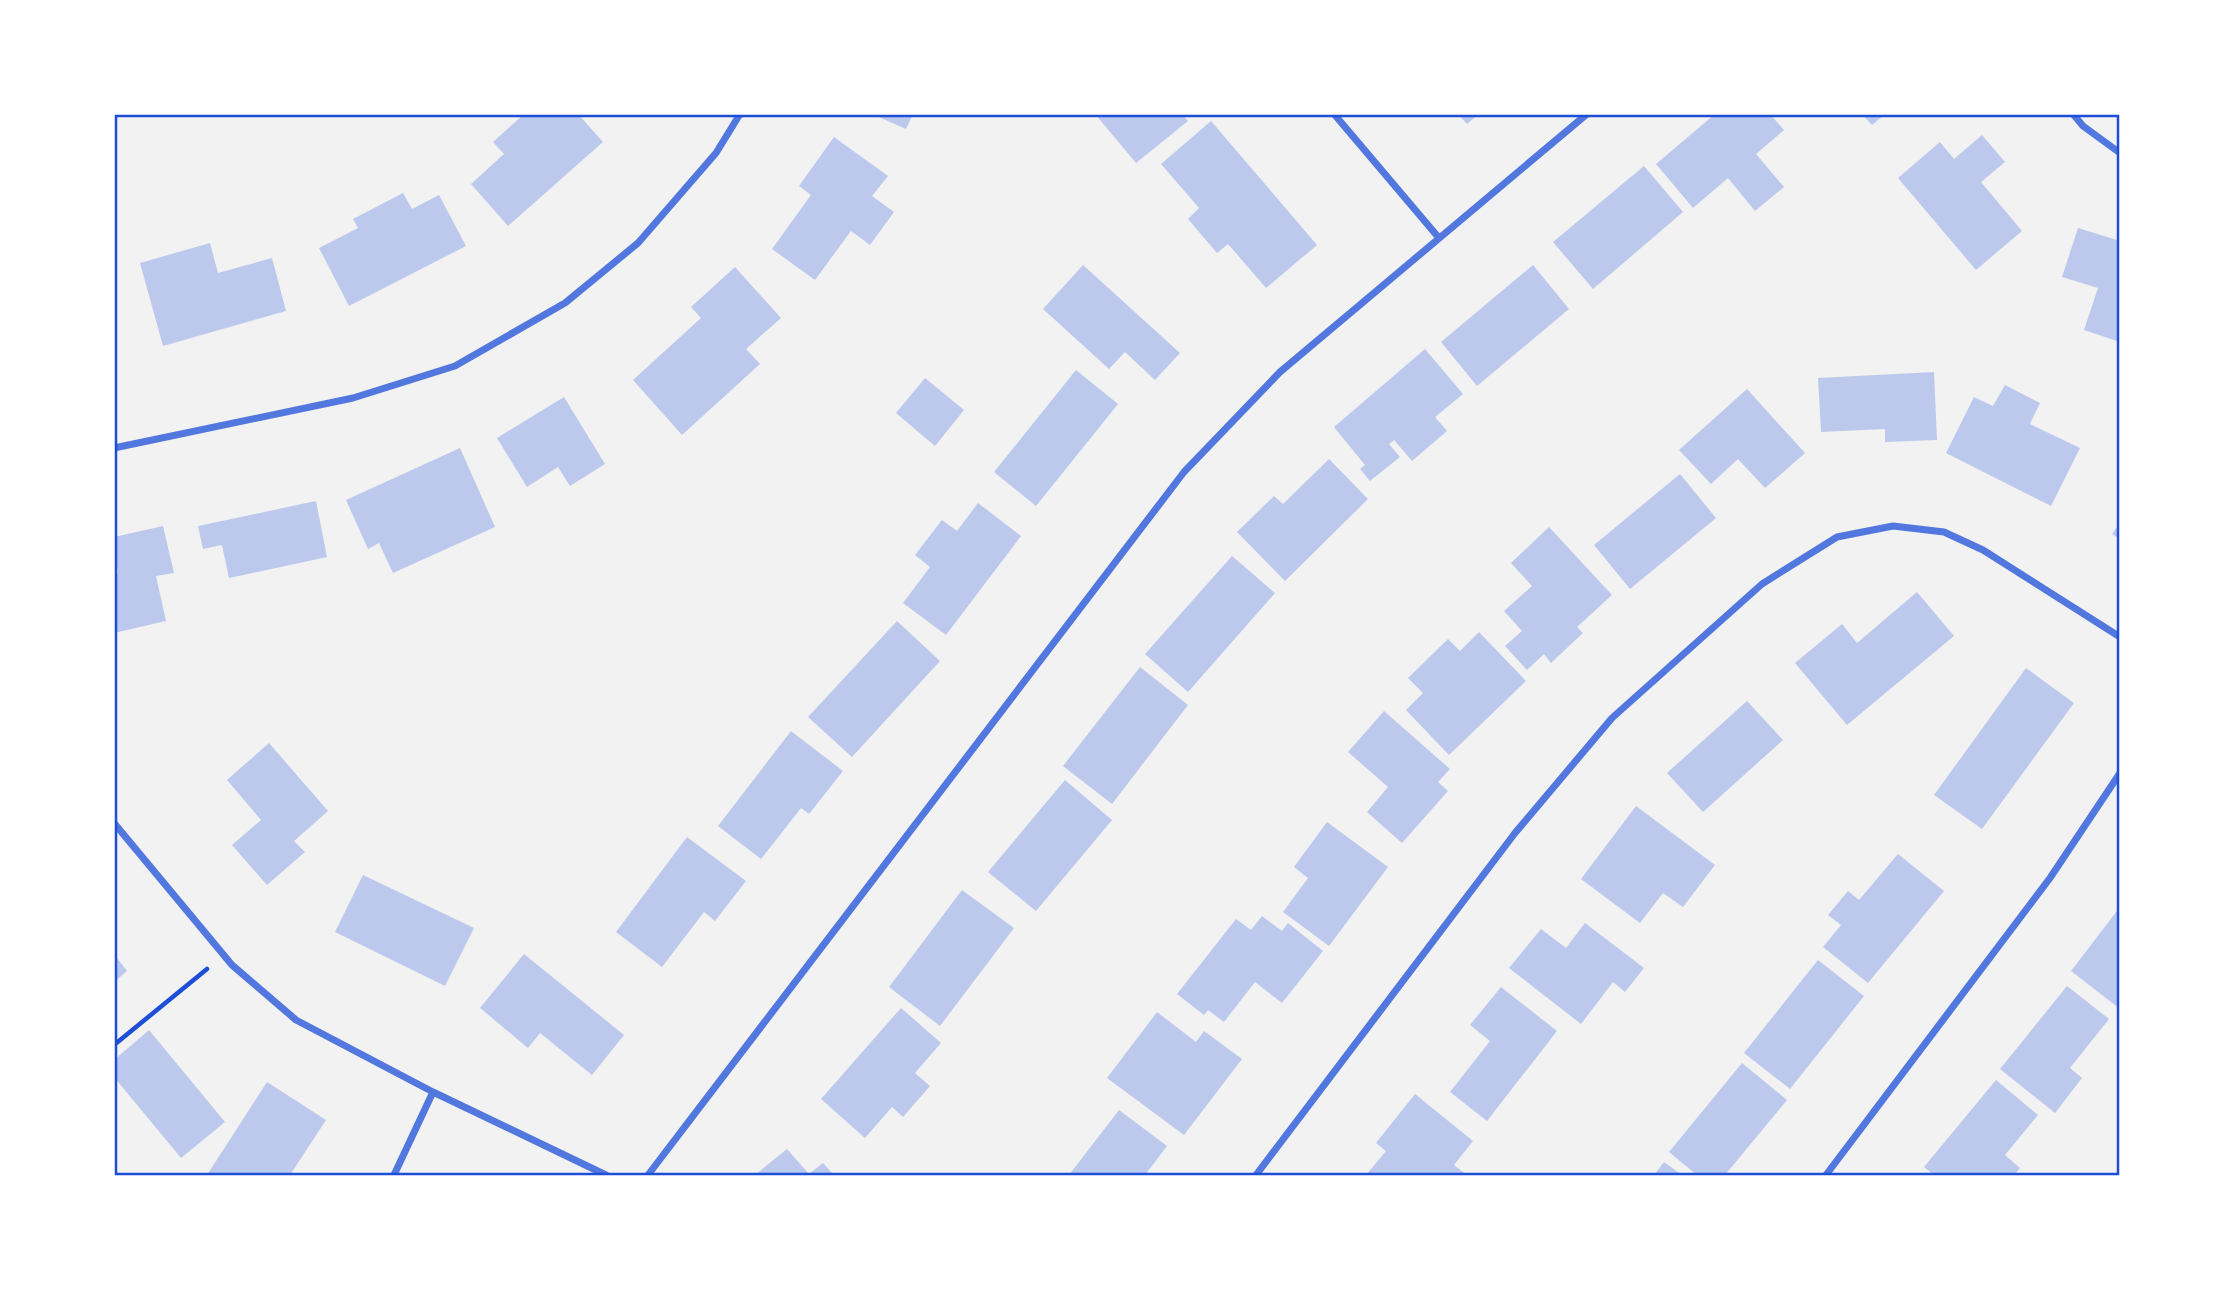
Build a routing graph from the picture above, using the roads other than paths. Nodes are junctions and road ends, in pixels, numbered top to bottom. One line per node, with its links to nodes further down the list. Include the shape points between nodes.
1 (740, 114): 7 (street, via 716,153 638,243 565,303 455,366 353,398)
2 (1334, 114): 6 (street)
3 (1587, 114): 6 (street)
4 (2073, 114): 5 (street)
5 (2120, 153)
6 (1439, 239): 14 (street, via 1280,372 1184,471)
7 (114, 448)
8 (2120, 637): 15 (street, via 1983,550 1944,532 1893,526 1837,537 1783,570 1612,718 1515,833)
9 (2120, 774): 16 (street, via 2050,878)
10 (114, 824): 11 (street, via 232,965 296,1020)
11 (433, 1092): 12 (street); 13 (street)
12 (394, 1175)
13 (606, 1175)
14 (648, 1175)
15 (1256, 1175)
16 (1826, 1175)

